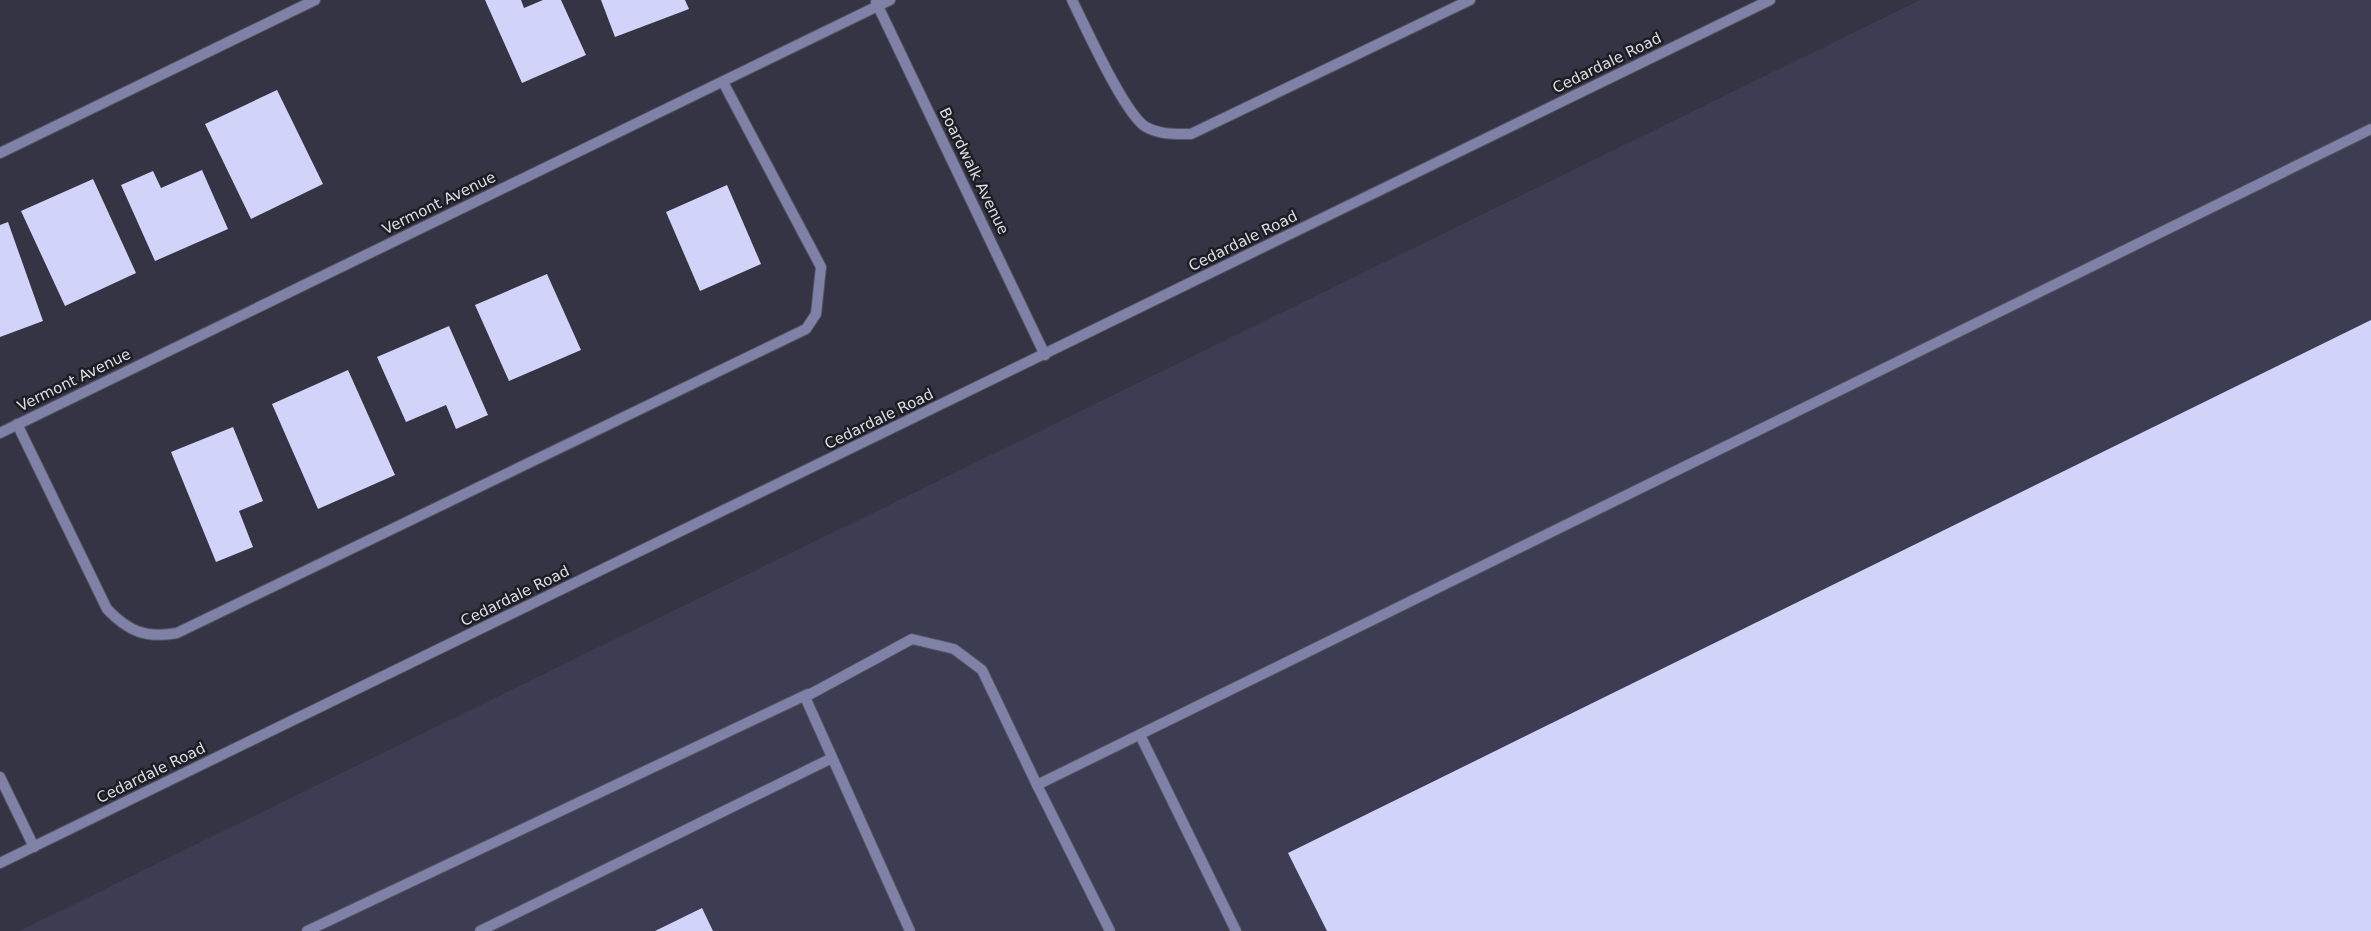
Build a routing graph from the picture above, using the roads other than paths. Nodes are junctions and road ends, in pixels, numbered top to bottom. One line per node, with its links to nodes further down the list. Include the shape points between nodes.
1 (315, 0): 9 (street)
2 (890, 0): 6 (street, Vermont Avenue)
3 (1072, 0): 4 (street, via 1123,100 1144,126 1166,134 1192,134)
4 (1470, 0)
5 (1770, 0): 10 (street, Cedardale Road)
6 (877, 3): 7 (street, Vermont Avenue); 10 (street, Boardwalk Avenue)
7 (723, 82): 11 (street, Vermont Avenue); 11 (street, via 821,268 816,314 806,328 177,633 160,636 140,632 122,625 107,608)
8 (2371, 129): 14 (street)
9 (0, 152)
10 (1045, 355): 18 (street, Cedardale Road)
11 (17, 424): 12 (street, Vermont Avenue)
12 (0, 433)
13 (808, 694): 15 (street, via 805,696); 17 (street, via 912,639 954,649 982,670); 20 (street)
14 (1140, 735): 17 (street); 24 (street)
15 (832, 758): 21 (street); 22 (street)
16 (0, 777): 18 (street)
17 (1038, 785): 23 (street)
18 (34, 847): 19 (street, Cedardale Road)
19 (0, 863)
20 (307, 931)
21 (480, 931)
22 (910, 931)
23 (1110, 931)
24 (1236, 931)

